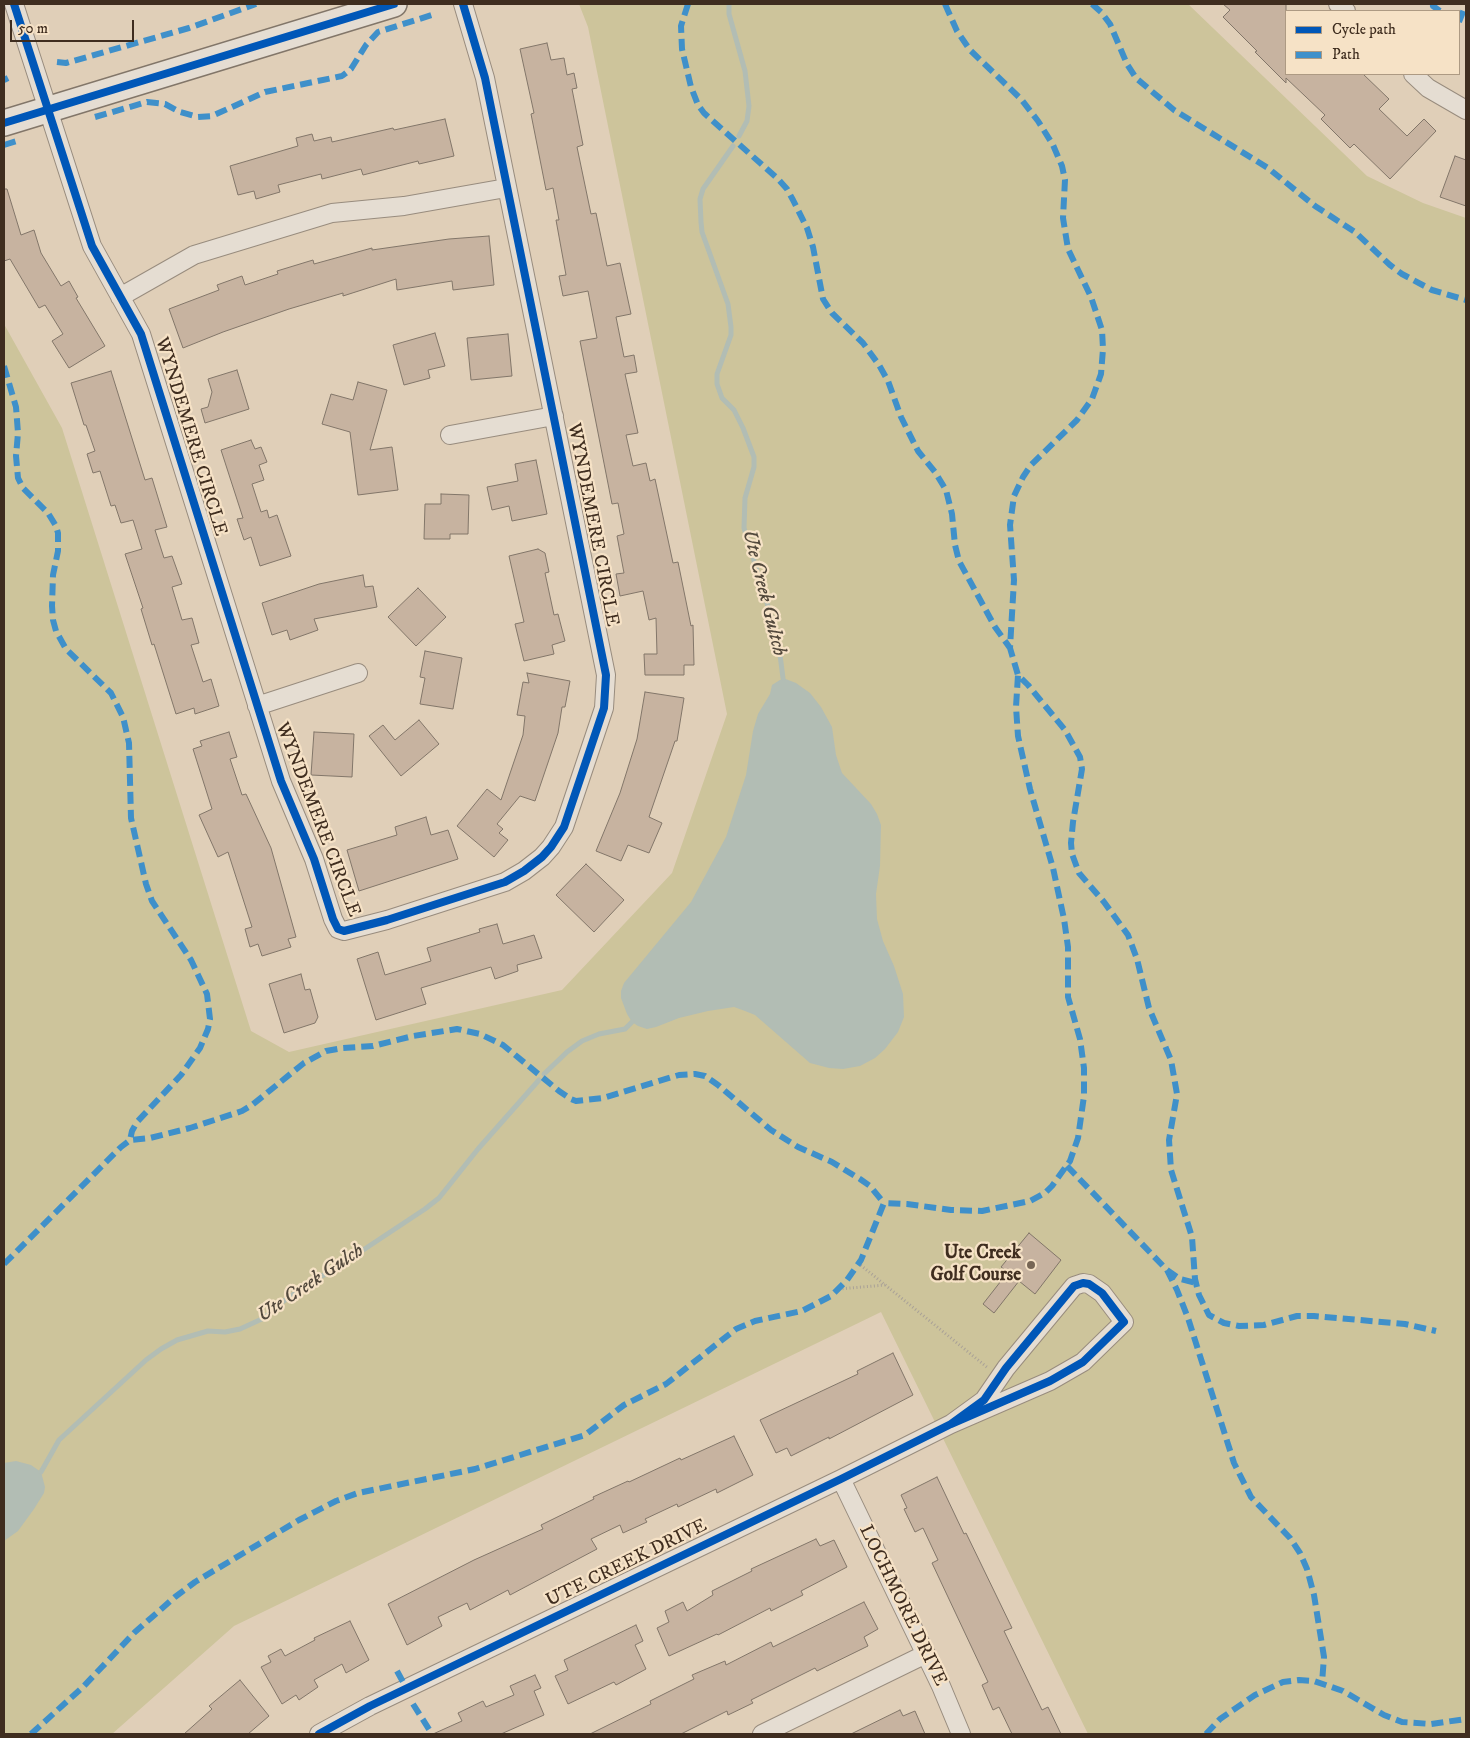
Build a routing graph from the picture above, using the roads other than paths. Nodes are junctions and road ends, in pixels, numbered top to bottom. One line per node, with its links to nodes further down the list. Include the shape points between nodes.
1 (14, 4): 5 (street, WYNDEMERE CIRCLE)
2 (394, 4): 5 (main road)
3 (463, 4): 8 (street, WYNDEMERE CIRCLE, via 485,78)
4 (1414, 75): 6 (street, via 1428,88)
5 (48, 109): 7 (main road); 9 (street, WYNDEMERE CIRCLE, via 92,246)
6 (1466, 110)
7 (4, 123)
8 (506, 188): 9 (street, via 404,206 332,213 194,255); 10 (street, WYNDEMERE CIRCLE)
9 (120, 297): 13 (street, WYNDEMERE CIRCLE, via 140,334)
10 (554, 416): 11 (street); 13 (street, WYNDEMERE CIRCLE, via 606,686 602,719 564,828 542,857 505,882 387,920 341,930 333,919 314,858 280,781)
11 (450, 435)
12 (358, 673): 13 (street)
13 (257, 706)
14 (951, 1424): 14 (street, UTE CREEK DRIVE, via 1050,1381 1083,1362 1124,1322 1102,1292 1089,1284 1077,1284 984,1400); 15 (street, UTE CREEK DRIVE)
15 (841, 1479): 16 (street, LOCHMORE DRIVE); 17 (street, UTE CREEK DRIVE, via 370,1706)
16 (926, 1654): 18 (street); 19 (street, LOCHMORE DRIVE)
17 (319, 1734)
18 (762, 1734)
19 (961, 1734)

